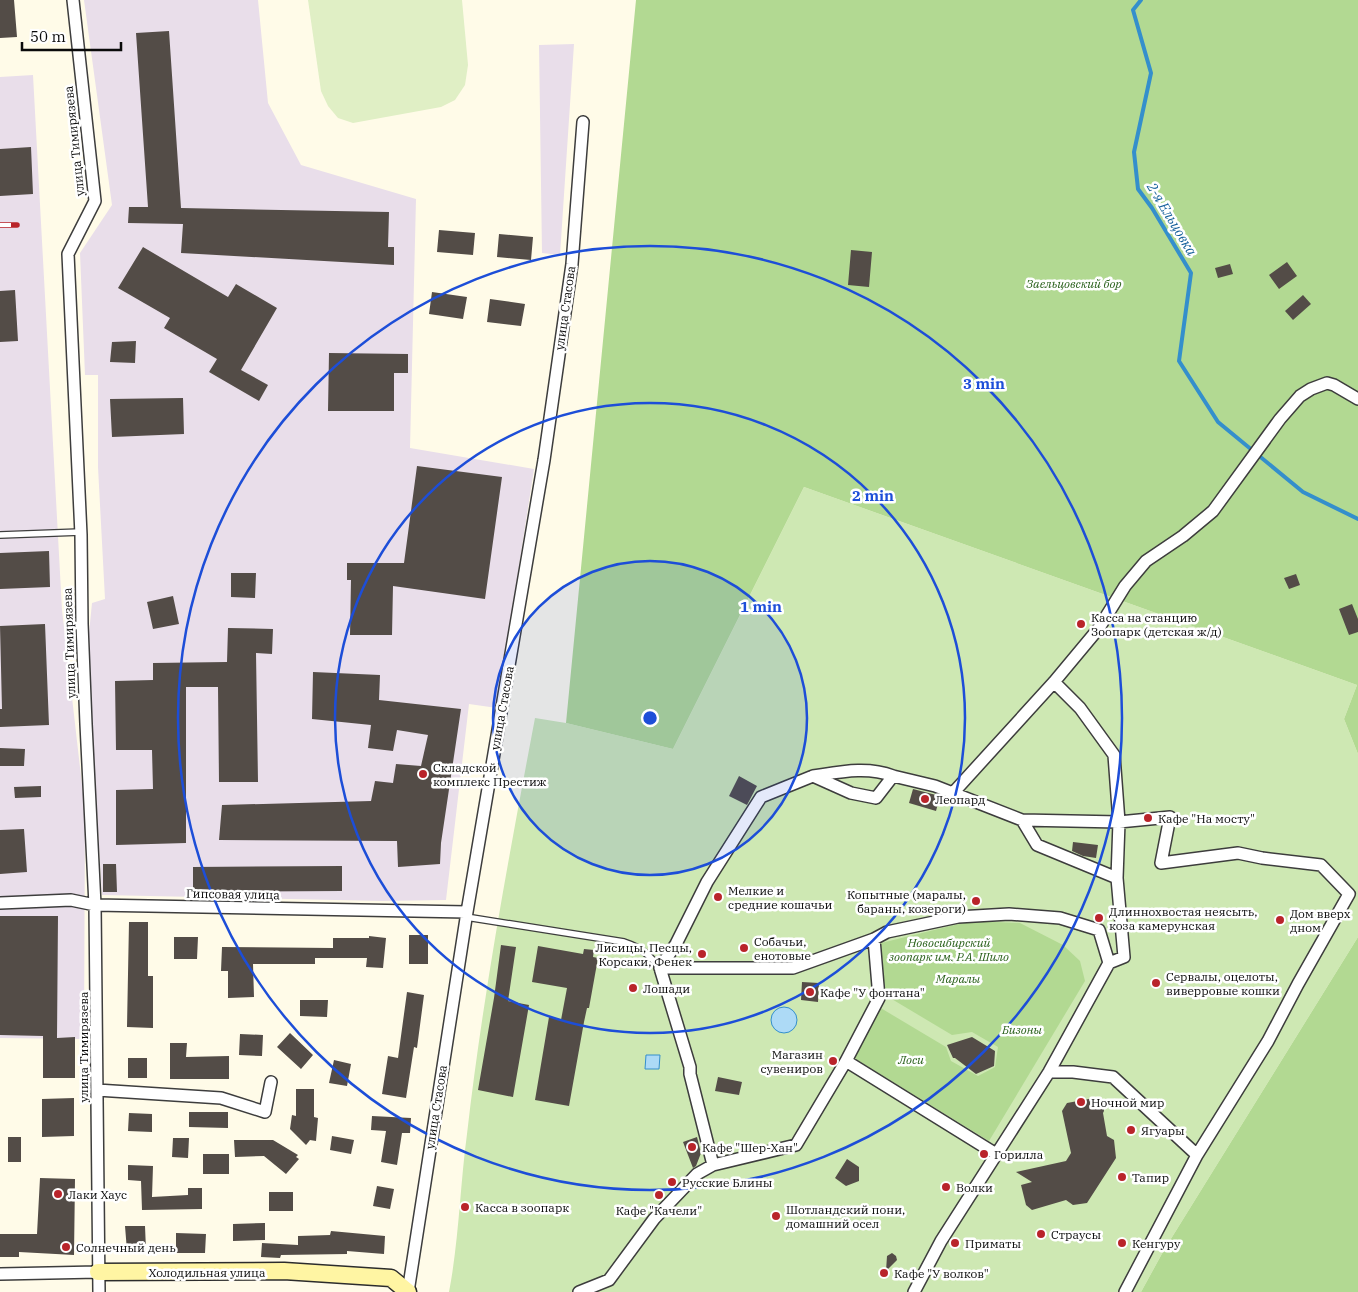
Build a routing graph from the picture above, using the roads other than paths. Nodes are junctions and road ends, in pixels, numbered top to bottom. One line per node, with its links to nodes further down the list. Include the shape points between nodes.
1 (73, 0): 4 (street, улица Тимирязева, via 95,201 68,254)
2 (583, 122): 15 (street, улица Стасова, via 572,264 544,460)
3 (1358, 399): 6 (street, via 1327,383 1300,396 1213,511 1146,561 1125,586 1099,628)
4 (81, 532): 5 (lane); 14 (street, улица Тимирязева)
5 (0, 535)
6 (1054, 682): 9 (street); 11 (street, via 1080,708 1114,755)
7 (813, 776): 8 (street, via 860,770); 8 (street, via 851,793 876,798); 18 (street, via 761,797 707,882 676,944)
8 (893, 776): 9 (street)
9 (954, 793): 10 (street)
10 (1022, 820): 11 (street); 12 (street, via 1037,845)
11 (1119, 822): 12 (street); 24 (street, via 1170,816 1162,863 1238,853 1321,865 1349,894 1268,1041)
12 (1117, 878): 17 (street, via 1124,957)
13 (0, 903): 14 (street, Гипсовая улица, via 71,900)
14 (95, 905): 15 (street, Гипсовая улица); 22 (street, улица Тимирязева)
15 (466, 914): 18 (lane, via 624,942 648,953); 29 (street, улица Стасова)
16 (874, 939): 17 (street, via 887,932 958,917 1009,914 1060,918 1099,930); 18 (street, via 793,968); 19 (street, via 879,998)
17 (1109, 963): 20 (street)
18 (660, 968): 25 (street, via 690,1066)
19 (846, 1061): 23 (street); 25 (street, via 796,1145)
20 (1049, 1072): 23 (street); 24 (street, via 1114,1077)
21 (271, 1082): 22 (street, via 265,1112 221,1098)
22 (97, 1090): 26 (street, улица Тимирязева)
23 (996, 1154): 31 (street, via 941,1241)
24 (1197, 1155): 32 (street)
25 (713, 1165): 30 (street, via 685,1184 654,1219 609,1280)
26 (98, 1272): 27 (street, Холодильная улица); 28 (street, улица Тимирязева); 29 (street, Холодильная улица, via 284,1271 392,1278)
27 (0, 1274)
28 (99, 1292)
29 (408, 1292)
30 (578, 1292)
31 (914, 1292)
32 (1126, 1292)

